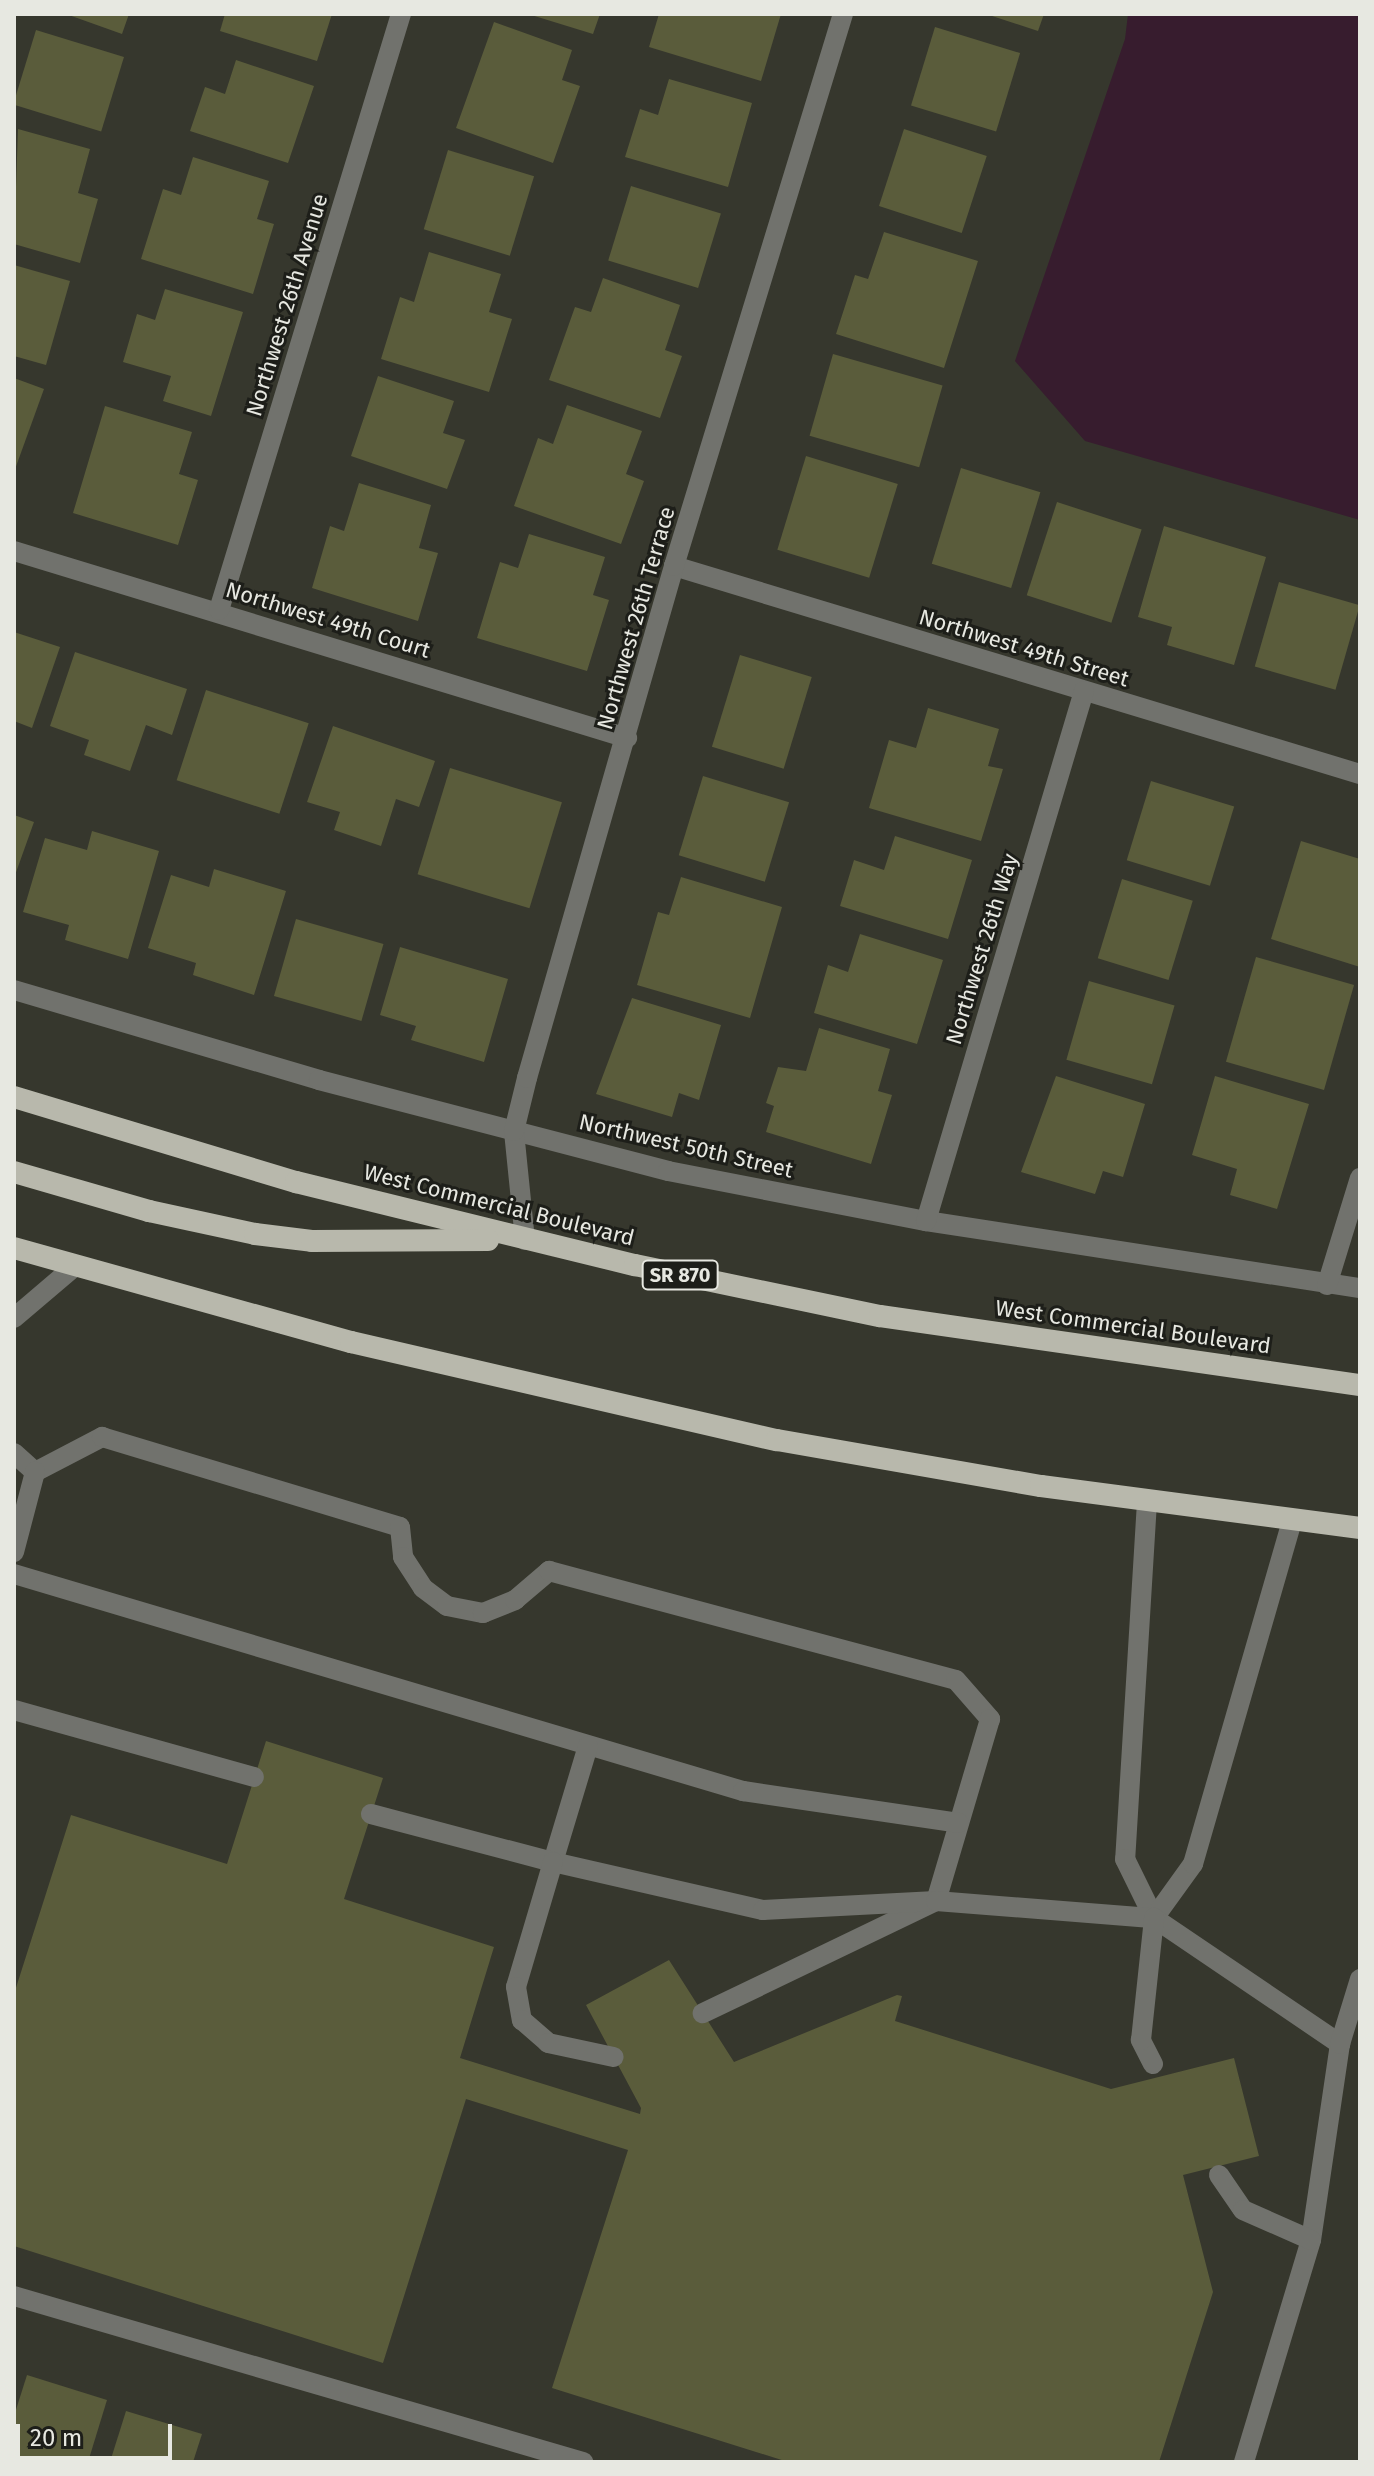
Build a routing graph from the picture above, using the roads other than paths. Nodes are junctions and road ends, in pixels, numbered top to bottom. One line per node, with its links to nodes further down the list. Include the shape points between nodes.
1 (401, 14): 5 (street, Northwest 26th Avenue)
2 (843, 14): 4 (street, Northwest 26th Terrace)
3 (14, 551): 5 (street, Northwest 49th Court)
4 (674, 566): 6 (street, Northwest 49th Street); 7 (street, Northwest 26th Terrace)
5 (219, 610): 7 (street, Northwest 49th Court)
6 (1084, 691): 8 (street, Northwest 49th Street); 14 (street, Northwest 26th Way)
7 (627, 738): 11 (street, Northwest 26th Terrace)
8 (1360, 774)
9 (14, 990): 11 (street, Northwest 50th Street)
10 (14, 1097): 15 (highway, West Commercial Boulevard / SR 870, via 296,1182)
11 (514, 1131): 14 (street, Northwest 50th Street, via 668,1171); 15 (street, Northwest 26th Terrace)
12 (14, 1172): 15 (highway, via 149,1211 255,1234 312,1241)
13 (1360, 1178): 18 (street)
14 (926, 1221): 18 (street, Northwest 50th Street)
15 (525, 1240): 21 (highway, West Commercial Boulevard / SR 870, via 880,1316)
16 (14, 1248): 17 (highway)
17 (75, 1266): 20 (street); 24 (highway, via 351,1342 632,1409 921,1467)
18 (1327, 1285): 19 (street, Northwest 50th Street)
19 (1360, 1288)
20 (14, 1318)
21 (1360, 1385)
22 (14, 1453): 23 (street)
23 (35, 1472): 27 (street); 33 (street, via 102,1437 400,1527 403,1557 423,1588 447,1606 483,1613 515,1600 549,1571 956,1680 990,1719)
24 (1147, 1502): 25 (highway); 36 (street, via 1125,1859)
25 (1292, 1521): 26 (highway); 36 (street, via 1193,1864)
26 (1360, 1528)
27 (14, 1552)
28 (14, 1574): 30 (street)
29 (14, 1710): 31 (street)
30 (588, 1746): 33 (street, via 743,1791); 34 (street)
31 (254, 1777)
32 (371, 1814): 34 (street)
33 (959, 1823): 35 (street)
34 (553, 1862): 35 (street, via 763,1910); 40 (street, via 516,1987 522,2020 548,2043)
35 (936, 1901): 36 (street); 38 (street)
36 (1154, 1918): 39 (street); 41 (street, via 1141,2040)
37 (1360, 1979): 39 (street)
38 (703, 2013)
39 (1340, 2044): 43 (street)
40 (614, 2057)
41 (1153, 2064)
42 (1219, 2175): 43 (street, via 1243,2210)
43 (1311, 2240): 46 (street)
44 (14, 2296): 45 (street)
45 (583, 2462)
46 (1244, 2462)

